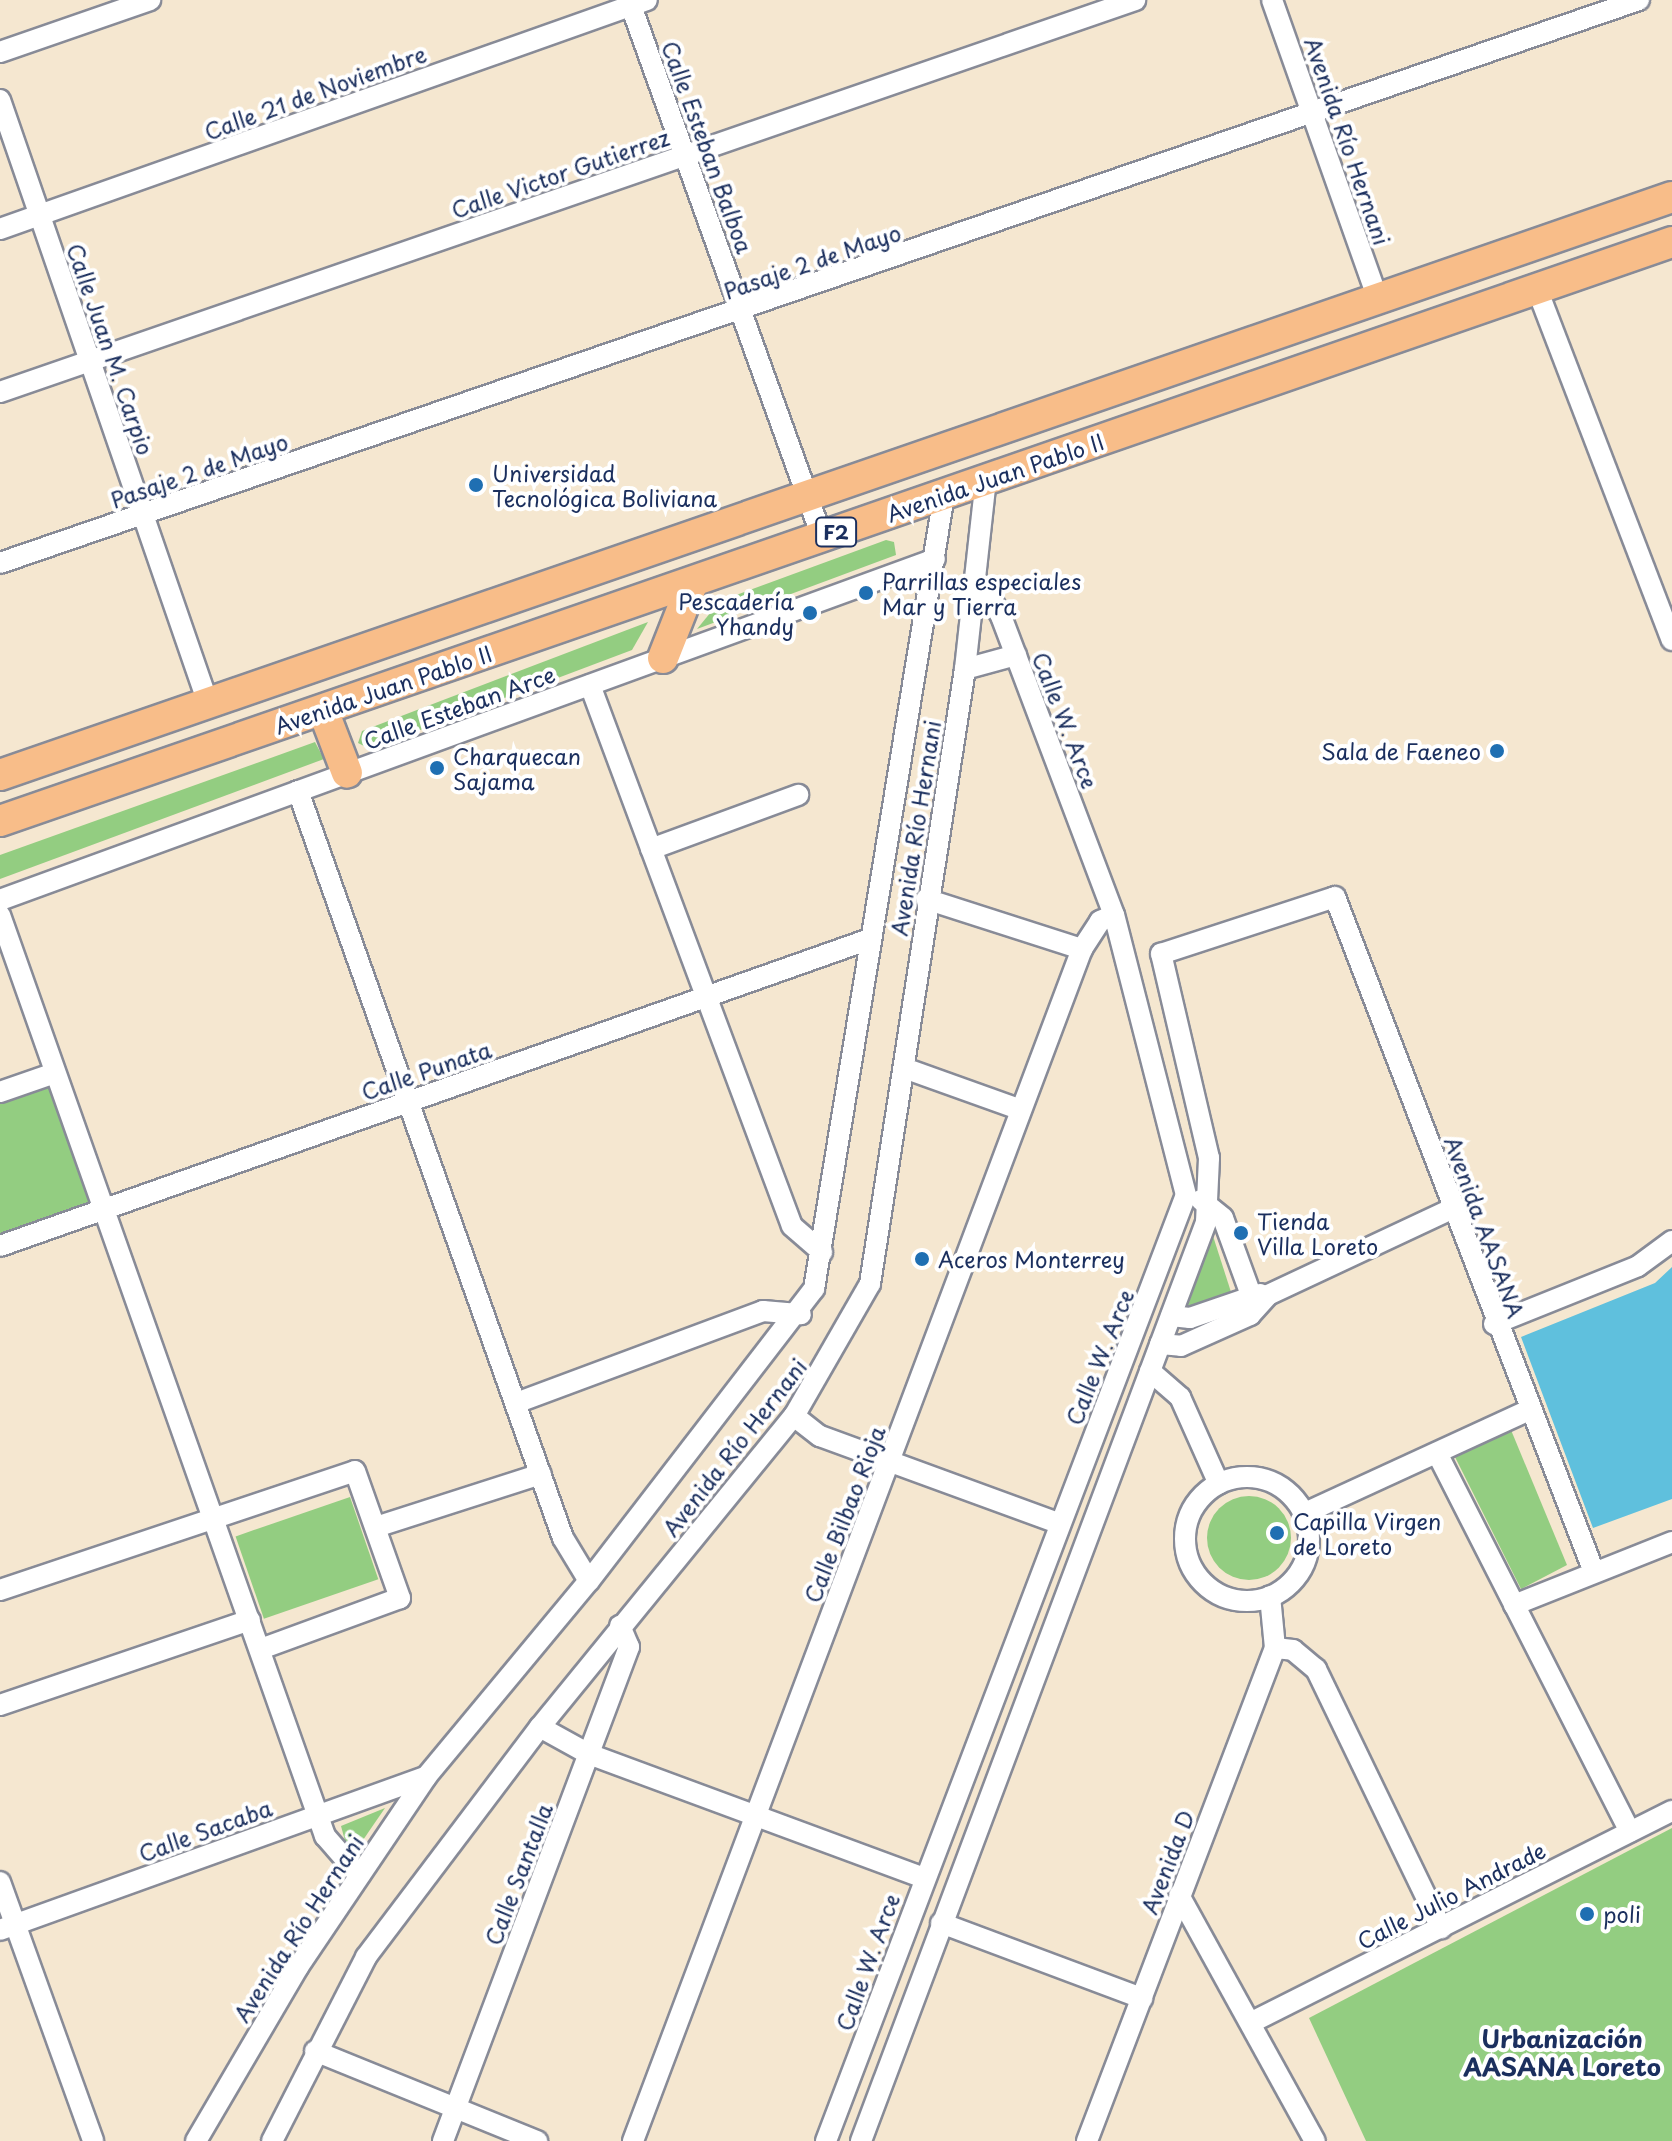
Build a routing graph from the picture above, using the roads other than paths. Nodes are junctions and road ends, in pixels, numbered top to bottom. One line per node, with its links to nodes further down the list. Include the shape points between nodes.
1 (150, 0): 6 (street)
2 (1135, 0): 9 (street, Calle Victor Gutierrez)
3 (1272, 0): 8 (street, Avenida Río Hernani)
4 (1639, 0): 8 (street, Pasaje 2 de Mayo)
5 (636, 2): 9 (street, Calle Esteban Balboa); 11 (street, Calle 21 de Noviembre)
6 (0, 52)
7 (0, 100): 11 (street, Calle Juan M. Carpio)
8 (1311, 111): 15 (street, Avenida Río Hernani); 16 (street, Pasaje 2 de Mayo)
9 (685, 155): 16 (street, Calle Esteban Balboa); 17 (street, Calle Victor Gutierrez)
10 (1672, 197): 15 (highway, Avenida Juan Pablo II / F2)
11 (39, 215): 12 (street, Calle 21 de Noviembre); 17 (street, Calle Juan M. Carpio)
12 (0, 229)
13 (1672, 242): 14 (highway, Avenida Juan Pablo II / F2)
14 (1537, 289): 19 (highway, Avenida Juan Pablo II / F2); 28 (street)
15 (1378, 299): 20 (highway, Avenida Juan Pablo II / F2)
16 (741, 311): 20 (street, Calle Esteban Balboa); 22 (street, Pasaje 2 de Mayo)
17 (90, 361): 18 (street, Calle Victor Gutierrez); 22 (street, Calle Juan M. Carpio)
18 (0, 392)
19 (986, 480): 21 (highway, Avenida Juan Pablo II / F2); 27 (street, Avenida Río Hernani)
20 (807, 495): 23 (street, Calle Esteban Balboa); 33 (highway, Avenida Juan Pablo II / F2)
21 (944, 495): 23 (highway, Avenida Juan Pablo II / F2); 24 (street, Avenida Río Hernani)
22 (143, 515): 25 (street, Pasaje 2 de Mayo); 33 (street, Calle Juan M. Carpio)
23 (822, 537): 26 (highway, Avenida Juan Pablo II / F2)
24 (935, 559): 30 (street, Calle Esteban Arce); 45 (street, Avenida Río Hernani)
25 (0, 563)
26 (693, 582): 30 (highway); 34 (highway, Avenida Juan Pablo II / F2)
27 (974, 595): 29 (street, Calle W. Arce, via 993,602); 31 (street, Avenida Río Hernani)
28 (1672, 640)
29 (1016, 655): 31 (street); 44 (street, Calle W. Arce)
30 (663, 658): 32 (street, Calle Esteban Arce)
31 (965, 669): 41 (street, Avenida Río Hernani)
32 (590, 685): 35 (street, Calle Esteban Arce); 40 (street)
33 (208, 703): 36 (highway, Avenida Juan Pablo II / F2)
34 (323, 710): 35 (highway); 39 (highway, Avenida Juan Pablo II / F2)
35 (347, 773): 37 (street, Calle Esteban Arce)
36 (0, 775)
37 (298, 791): 42 (street, Calle Esteban Arce); 51 (street)
38 (798, 795): 40 (street)
39 (0, 821)
40 (651, 849): 47 (street)
41 (926, 899): 46 (street); 48 (street, Avenida Río Hernani)
42 (0, 900)
43 (0, 915): 49 (street)
44 (1114, 915): 46 (street, Calle Bilbao Rioja, via 1100,921); 53 (street, Calle W. Arce)
45 (867, 940): 47 (street, Calle Punata); 59 (street, Avenida Río Hernani)
46 (1082, 949): 52 (street, Calle Bilbao Rioja)
47 (707, 997): 51 (street, Calle Punata); 59 (street, via 792,1226)
48 (904, 1068): 52 (street); 68 (street, Avenida Río Hernani, via 870,1284)
49 (55, 1073): 50 (street); 56 (street)
50 (0, 1092)
51 (411, 1101): 56 (street, Calle Punata); 66 (street)
52 (1021, 1110): 70 (street, Calle Bilbao Rioja)
53 (1186, 1195): 54 (street); 75 (street, Calle W. Arce)
54 (1210, 1203): 55 (street, Avenida AASANA, via 1209,1158 1161,954 1335,897); 60 (street, via 1223,1218); 62 (street)
55 (1454, 1208): 60 (street); 63 (street, Avenida AASANA)
56 (104, 1209): 58 (street, Calle Punata); 74 (street)
57 (1672, 1241): 63 (street, via 1638,1266)
58 (0, 1246)
59 (822, 1252): 61 (street, Avenida Río Hernani)
60 (1259, 1294): 62 (street, via 1190,1318); 64 (street, via 1250,1315 1181,1346)
61 (801, 1314): 66 (street, via 763,1311); 79 (street, Avenida Río Hernani)
62 (1171, 1316): 64 (street)
63 (1494, 1324): 67 (street, Avenida AASANA)
64 (1160, 1344): 65 (street)
65 (1150, 1371): 72 (street, via 1180,1397); 99 (street)
66 (516, 1403): 71 (street)
67 (1527, 1411): 69 (street); 78 (street, Avenida AASANA)
68 (794, 1416): 70 (street, via 820,1436); 84 (street, Avenida Río Hernani)
69 (1437, 1453): 73 (street); 82 (street)
70 (891, 1461): 75 (street); 93 (street, Calle Bilbao Rioja)
71 (541, 1474): 76 (street); 79 (street, via 570,1556)
72 (1219, 1484): 73 (street, via 1263,1479 1291,1495); 81 (street, via 1191,1512 1185,1538 1190,1565 1206,1587 1230,1599)
73 (1303, 1514): 81 (street, via 1304,1562)
74 (211, 1519): 76 (street, via 355,1471); 80 (street); 83 (street)
75 (1058, 1523): 96 (street, Calle W. Arce)
76 (376, 1527): 86 (street, via 400,1598)
77 (1672, 1542): 78 (street)
78 (1594, 1572): 82 (street)
79 (589, 1581): 90 (street, Avenida Río Hernani)
80 (0, 1590)
81 (1270, 1596): 85 (street, Avenida D)
82 (1514, 1605): 94 (street)
83 (250, 1620): 86 (street); 87 (street)
84 (620, 1626): 88 (street, Avenida Río Hernani); 89 (street, Calle Santalla, via 629,1647)
85 (1275, 1648): 98 (street, Avenida D); 101 (street, via 1293,1650 1316,1669)
86 (261, 1649): 92 (street)
87 (0, 1705)
88 (540, 1727): 89 (street); 104 (street, Avenida Río Hernani, via 366,1957)
89 (589, 1754): 93 (street); 105 (street, Calle Santalla)
90 (426, 1777): 92 (street, Calle Sacaba); 95 (street, Avenida Río Hernani)
91 (1672, 1811): 94 (street, Calle Julio Andrade)
92 (318, 1815): 95 (street, via 336,1854); 100 (street, Calle Sacaba)
93 (753, 1815): 96 (street); 111 (street, Calle Bilbao Rioja)
94 (1630, 1832): 101 (street, Calle Julio Andrade)
95 (359, 1875): 107 (street, Avenida Río Hernani)
96 (924, 1878): 112 (street, Calle W. Arce)
97 (0, 1882): 100 (street)
98 (1179, 1895): 102 (street, Avenida D); 103 (street)
99 (941, 1923): 102 (street); 113 (street)
100 (8, 1927): 106 (street)
101 (1441, 1928): 103 (street, Calle Julio Andrade)
102 (1142, 1998): 114 (street, Avenida D)
103 (1252, 2022): 115 (street)
104 (315, 2051): 105 (street); 108 (street, Avenida Río Hernani)
105 (455, 2108): 109 (street, Calle Santalla); 110 (street)
106 (93, 2141)
107 (196, 2141)
108 (272, 2141)
109 (443, 2141)
110 (537, 2141)
111 (633, 2141)
112 (826, 2141)
113 (861, 2141)
114 (1087, 2141)
115 (1315, 2141)

